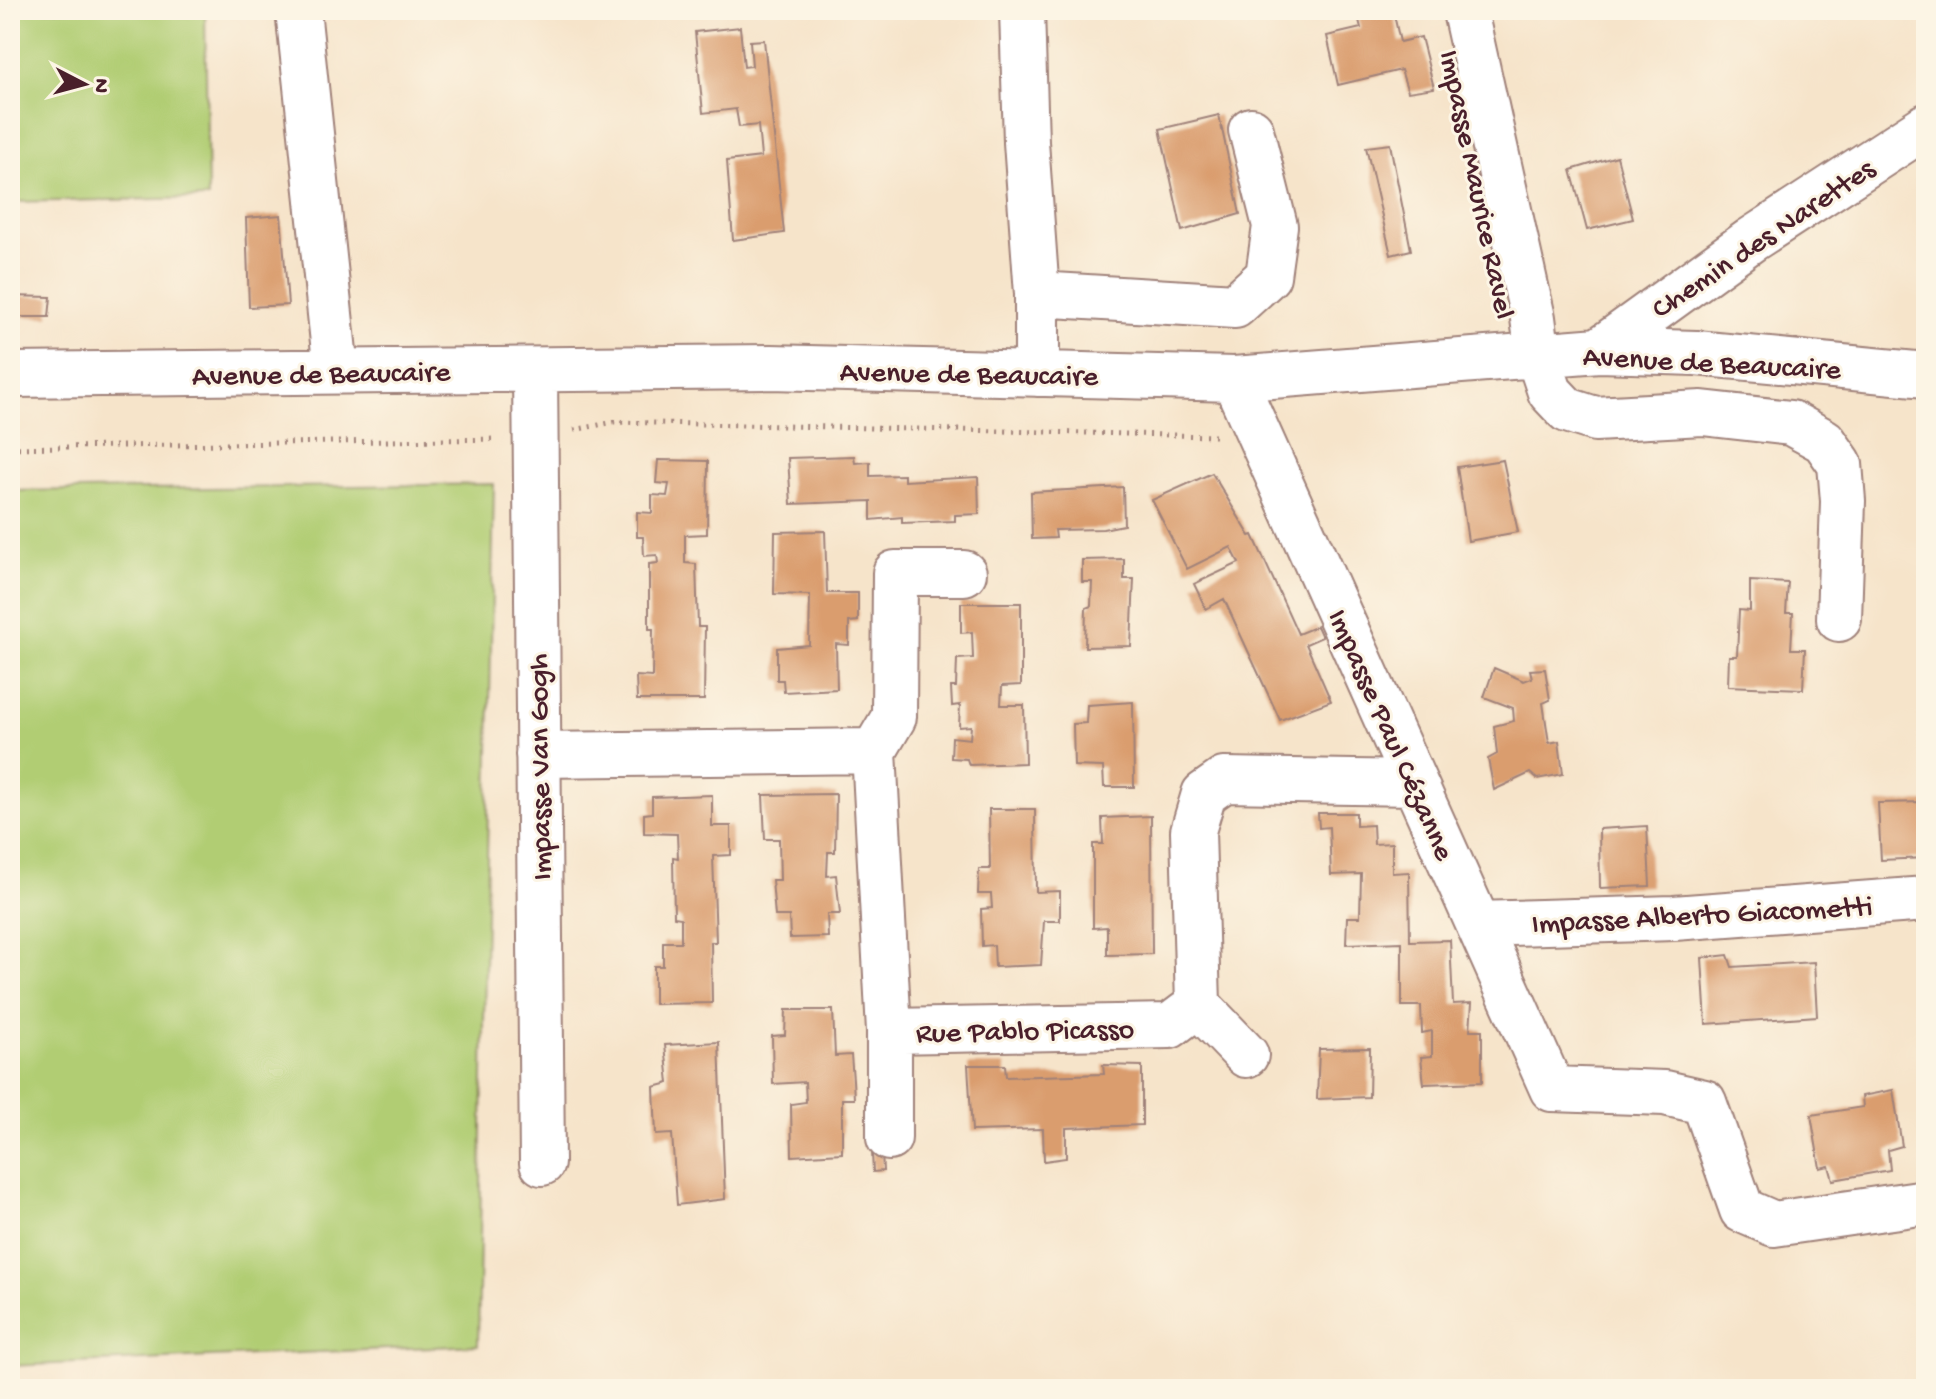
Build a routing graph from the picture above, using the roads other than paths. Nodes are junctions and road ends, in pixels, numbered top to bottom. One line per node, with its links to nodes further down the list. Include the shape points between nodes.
1 (298, 10): 10 (street)
2 (1022, 10): 6 (street)
3 (1454, 13): 8 (street, Impasse Maurice Ravel)
4 (1926, 126): 7 (street, Chemin des Narettes, via 1751,240)
5 (1251, 130): 6 (street, via 1275,226 1268,276 1235,306)
6 (1037, 294): 11 (street)
7 (1599, 350): 8 (street, Avenue de Beaucaire); 13 (street, Avenue de Beaucaire, via 1696,353)
8 (1527, 357): 14 (street, Avenue de Beaucaire); 16 (street, Impasse Maurice Ravel, via 1567,410 1595,419 1702,413 1791,423 1824,441 1840,464)
9 (535, 370): 10 (street, Avenue de Beaucaire); 11 (street, Avenue de Beaucaire, via 771,367); 18 (street, Impasse Van Gogh)
10 (336, 371): 12 (street, Avenue de Beaucaire)
11 (1037, 374): 14 (street, Avenue de Beaucaire)
12 (10, 375)
13 (1926, 375)
14 (1234, 379): 19 (street, Impasse Paul Cézanne)
15 (964, 573): 17 (street, via 895,573 894,717)
16 (1839, 619)
17 (874, 751): 18 (street); 23 (street, Rue Pablo Picasso)
18 (538, 755): 26 (street, Impasse Van Gogh)
19 (1415, 783): 21 (street, Impasse Paul Cézanne); 22 (street, via 1224,780 1204,794 1193,831)
20 (1926, 899): 21 (street, Impasse Alberto Giacometti, via 1674,918)
21 (1478, 924): 27 (street, Impasse Paul Cézanne, via 1552,1089 1665,1093 1704,1102 1742,1210 1774,1224)
22 (1198, 1005): 23 (street, Rue Pablo Picasso, via 1170,1026); 24 (street)
23 (889, 1031): 25 (street)
24 (1246, 1055)
25 (889, 1138)
26 (542, 1163)
27 (1926, 1202)

